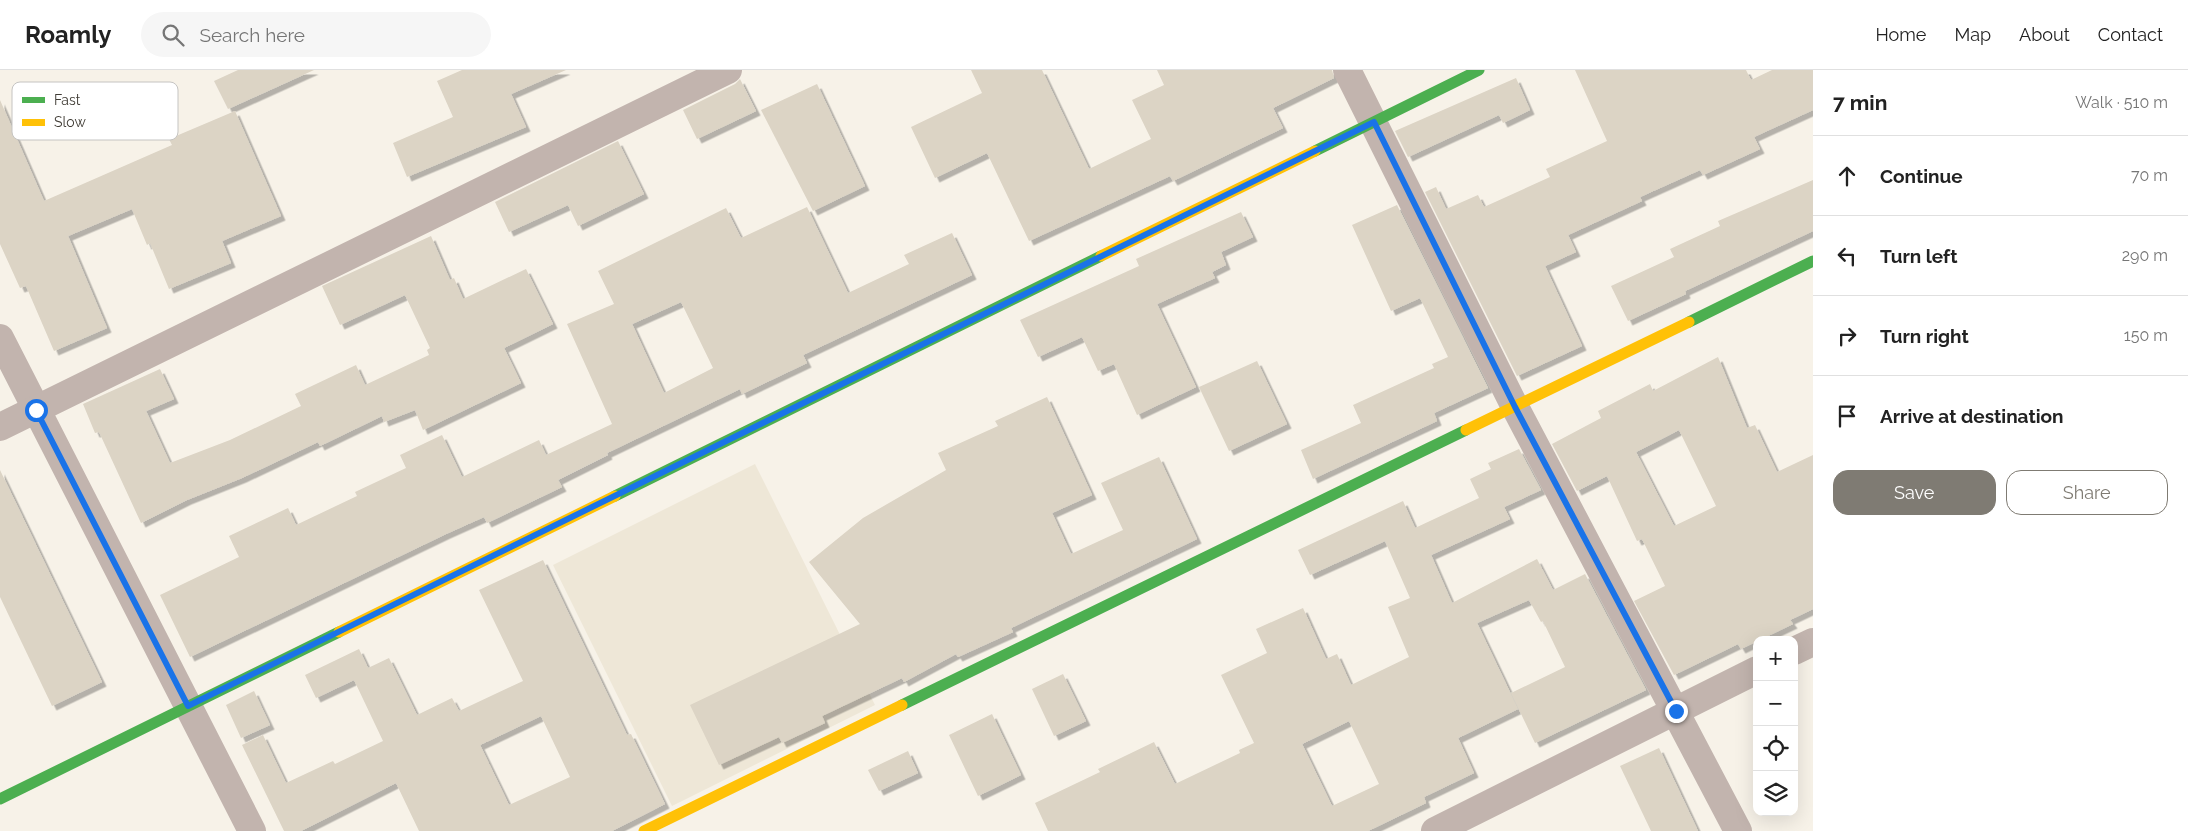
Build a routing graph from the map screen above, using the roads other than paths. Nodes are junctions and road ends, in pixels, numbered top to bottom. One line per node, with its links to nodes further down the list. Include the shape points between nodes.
1 (728, 70): 8 (street)
2 (1347, 70): 4 (street)
3 (1479, 70): 4 (street)
4 (1374, 122): 7 (street); 13 (street)
5 (1813, 261): 7 (street)
6 (0, 338): 8 (street)
7 (1515, 407): 14 (street); 17 (street)
8 (36, 410): 9 (street); 13 (street)
9 (0, 427)
10 (1813, 642): 11 (street)
11 (1798, 650)
12 (1753, 672): 14 (street)
13 (188, 706): 15 (street); 16 (street)
14 (1676, 711): 18 (street); 19 (street)
15 (0, 799)
16 (252, 831)
17 (644, 831)
18 (1435, 831)
19 (1738, 831)

